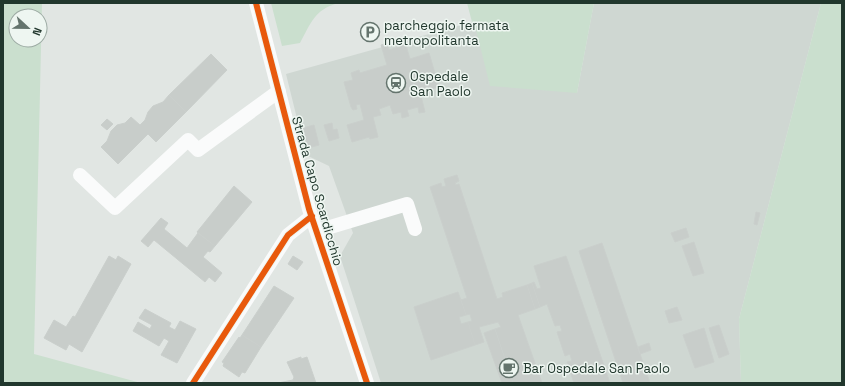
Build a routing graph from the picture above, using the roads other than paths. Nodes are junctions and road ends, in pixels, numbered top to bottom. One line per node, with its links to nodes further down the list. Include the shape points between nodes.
1 (256, 3): 2 (street, Strada Capo Scardicchio)
2 (279, 92): 3 (street, via 198,150 188,140 115,208); 4 (street, Strada Capo Scardicchio)
3 (80, 175)
4 (312, 216): 6 (street, Strada Capo Scardicchio); 7 (street, via 288,235)
5 (415, 229): 6 (street, via 407,204)
6 (317, 231): 8 (street, Strada Capo Scardicchio)
7 (193, 383)
8 (367, 383)

